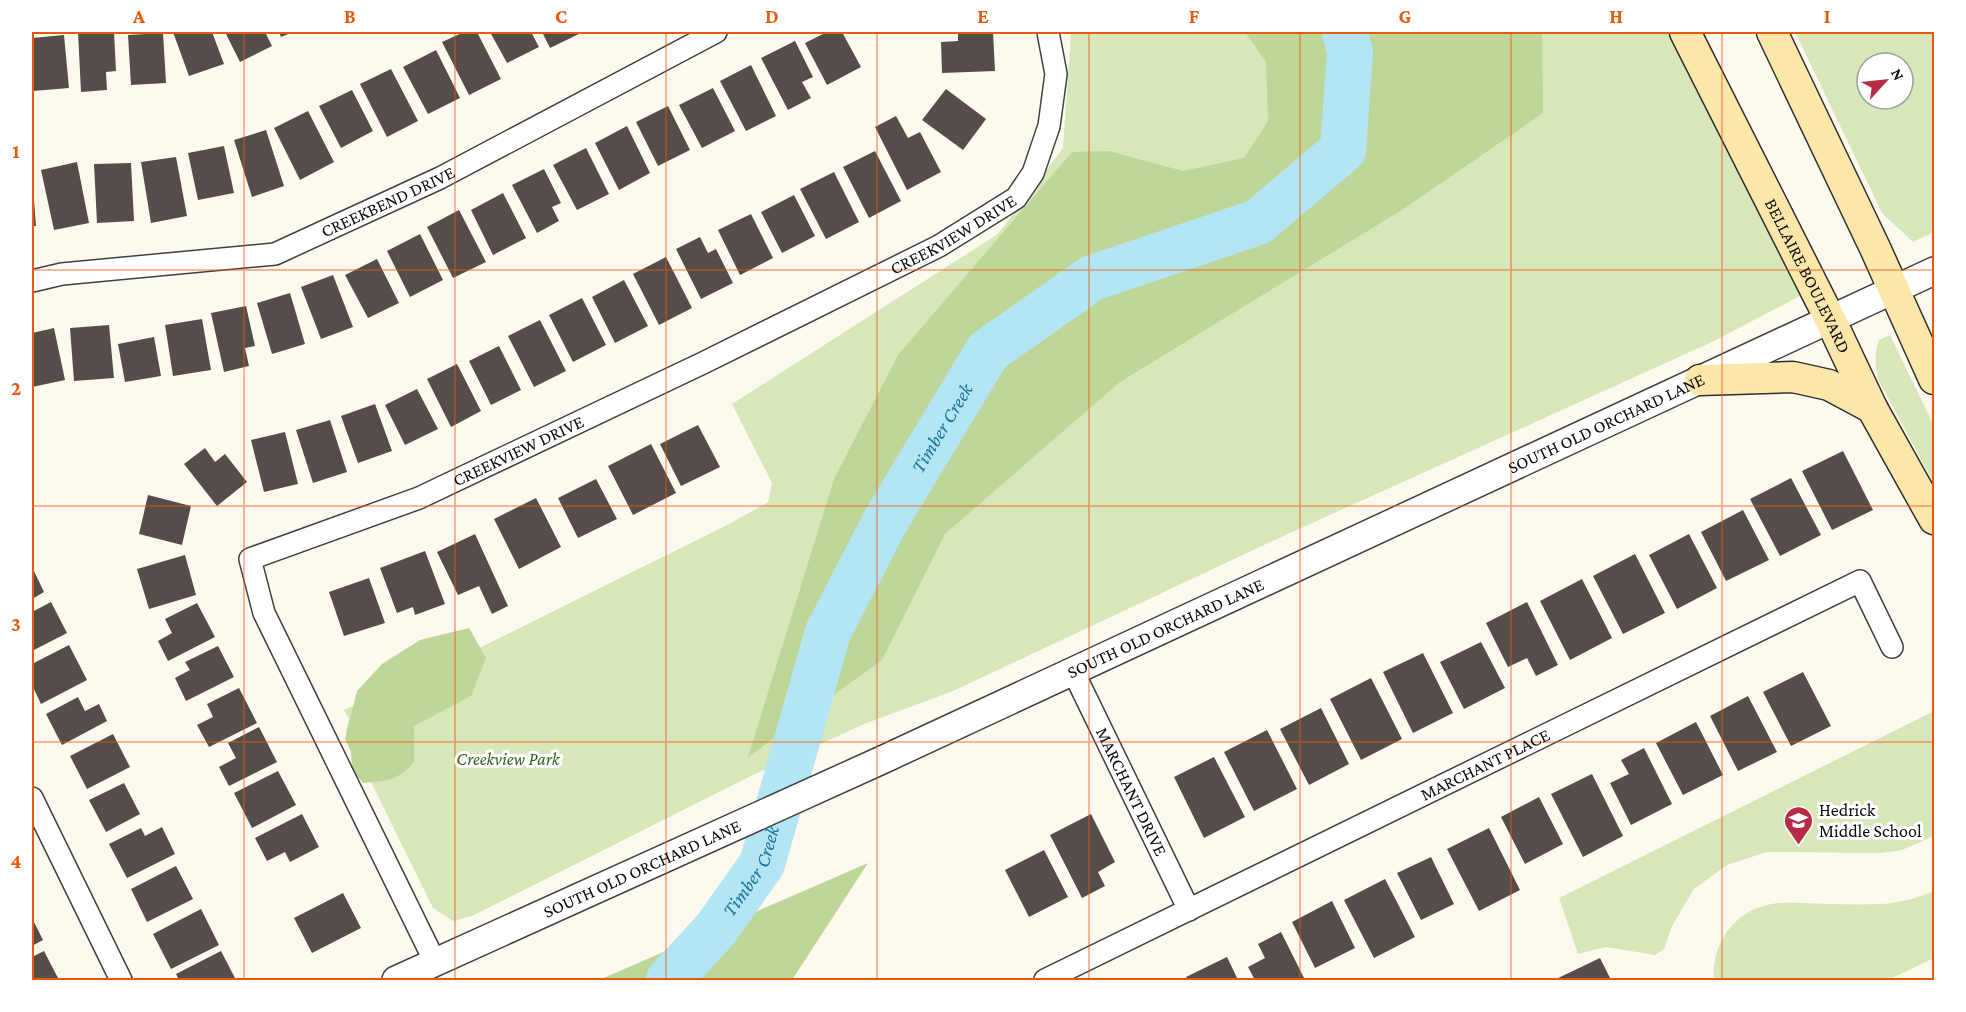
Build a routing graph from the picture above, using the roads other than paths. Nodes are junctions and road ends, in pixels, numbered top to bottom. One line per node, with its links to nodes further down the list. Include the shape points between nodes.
1 (716, 32): 6 (street, CREEKBEND DRIVE, via 440,178 275,254 62,274)
2 (1048, 32): 17 (street, CREEKVIEW DRIVE, via 1056,74 1049,126 1033,173 1016,198 939,246 419,498 250,559 264,613)
3 (1685, 32): 8 (main road, BELLAIRE BOULEVARD)
4 (1772, 32): 7 (main road)
5 (1935, 271): 7 (street, SOUTH OLD ORCHARD LANE)
6 (32, 281)
7 (1894, 290): 8 (street, SOUTH OLD ORCHARD LANE); 10 (main road)
8 (1830, 320): 9 (street, SOUTH OLD ORCHARD LANE); 11 (main road, BELLAIRE BOULEVARD)
9 (1700, 380): 11 (main road, via 1793,377 1829,385); 14 (street, SOUTH OLD ORCHARD LANE)
10 (1935, 380)
11 (1872, 408): 12 (main road, BELLAIRE BOULEVARD)
12 (1935, 519)
13 (1892, 647): 16 (street, MARCHANT PLACE, via 1860,581)
14 (1073, 671): 16 (street, MARCHANT DRIVE); 17 (street, SOUTH OLD ORCHARD LANE)
15 (32, 798): 18 (street)
16 (1189, 910): 20 (street, MARCHANT PLACE)
17 (435, 962): 19 (street, SOUTH OLD ORCHARD LANE)
18 (121, 981)
19 (396, 981)
20 (1046, 981)

